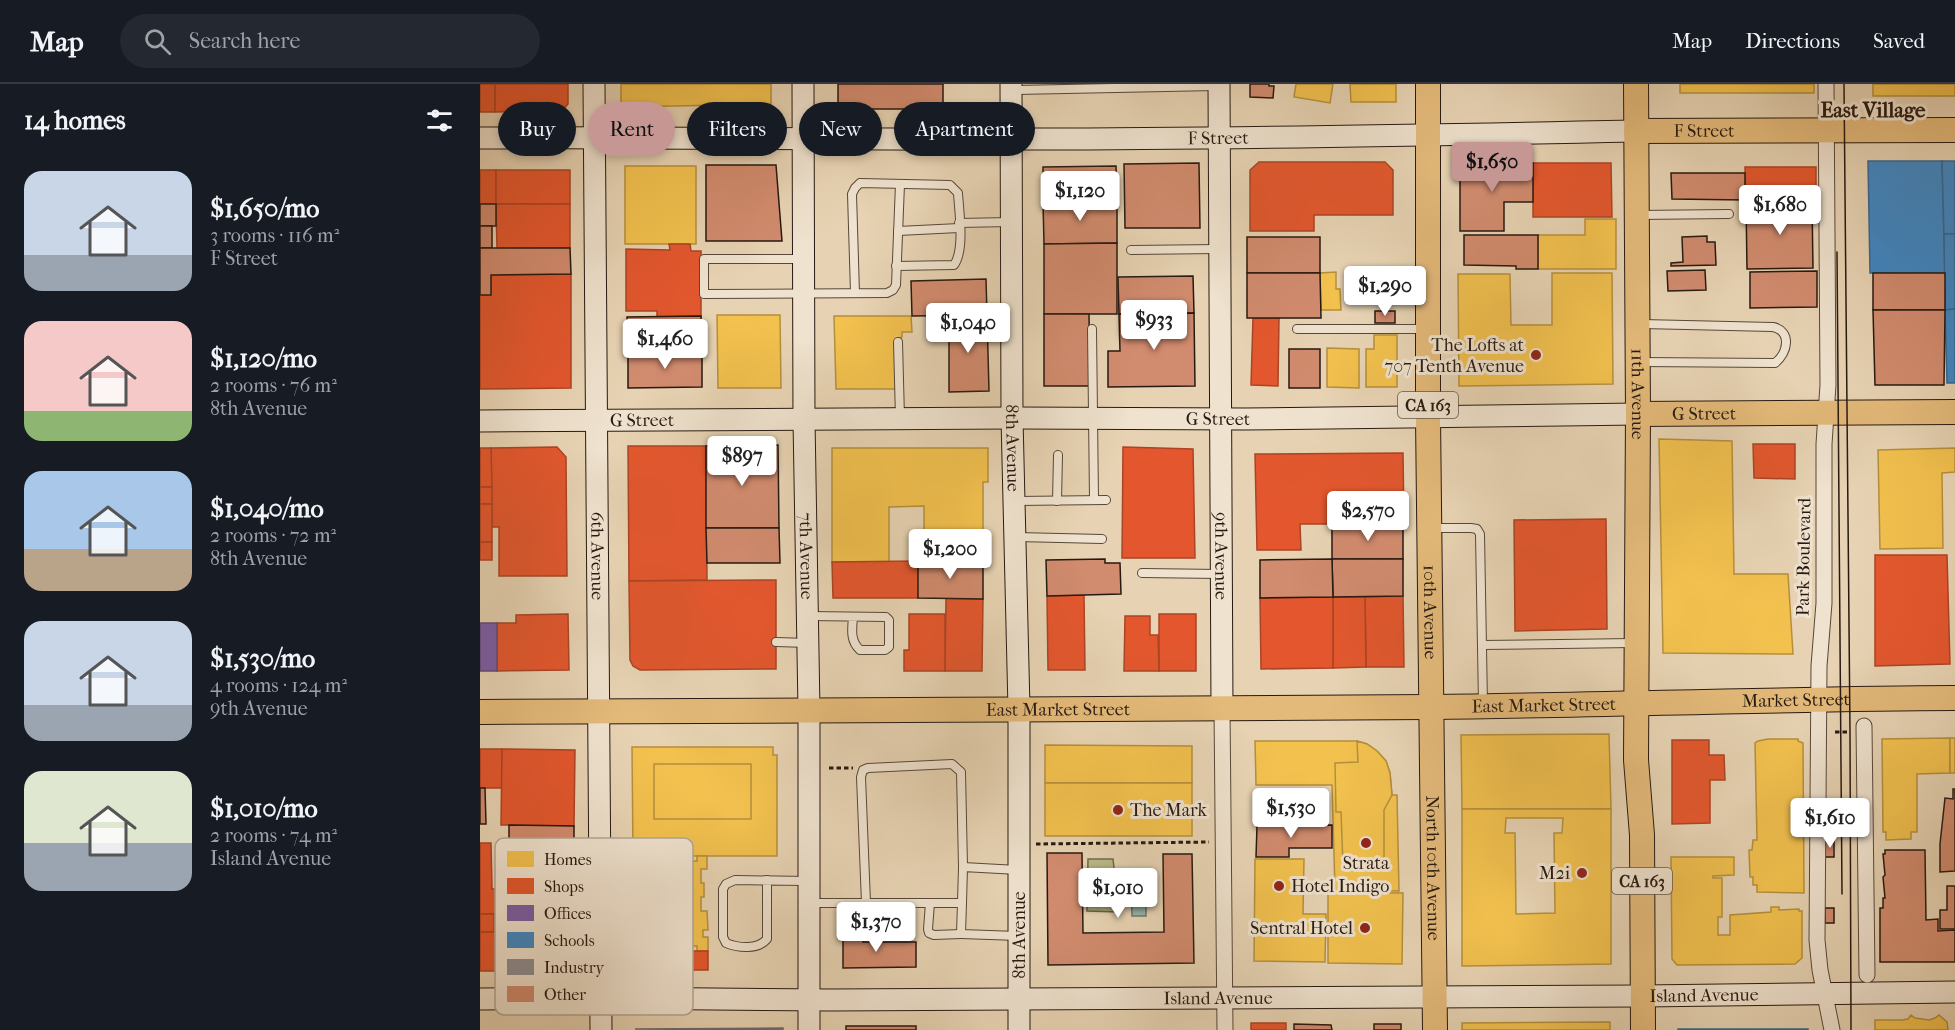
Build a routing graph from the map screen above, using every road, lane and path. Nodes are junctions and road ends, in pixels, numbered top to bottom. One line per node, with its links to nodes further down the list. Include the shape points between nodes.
1 (594, 84): 8 (main road, 6th Avenue)
2 (803, 84): 9 (main road, 7th Avenue)
3 (1428, 84): 13 (main road, 10th Avenue / CA 163)
4 (1636, 84): 12 (main road, 11th Avenue)
5 (1826, 84): 10 (street, Park Boulevard)
6 (1219, 85): 7 (lane, via 1052,91); 18 (main road, 9th Avenue)
7 (1011, 87)
8 (594, 102)
9 (803, 102)
10 (1827, 130): 11 (main road, F Street); 12 (main road, F Street); 41 (street, Park Boulevard)
11 (1955, 130)
12 (1636, 131): 13 (main road, F Street); 25 (main road, 11th Avenue)
13 (1428, 135): 18 (main road, F Street); 37 (main road, 10th Avenue / CA 163)
14 (588, 137): 16 (main road, F Street)
15 (675, 137): 17 (main road, F Street)
16 (480, 138)
17 (799, 138)
18 (1219, 138): 19 (main road, F Street); 29 (main road, 9th Avenue)
19 (1035, 139)
20 (594, 156): 50 (main road, 6th Avenue)
21 (804, 156): 31 (main road, 7th Avenue)
22 (1011, 156): 26 (main road, 8th Avenue)
23 (900, 184): 27 (lane, via 950,185 958,193); 28 (lane); 33 (lane, via 860,183 852,194)
24 (1729, 214): 25 (lane)
25 (1637, 215): 35 (main road, 11th Avenue)
26 (1011, 222): 27 (lane); 45 (main road, 8th Avenue)
27 (959, 225): 28 (lane); 32 (lane, via 960,250 954,265)
28 (898, 231): 32 (lane)
29 (1220, 249): 30 (lane); 48 (main road, 9th Avenue)
30 (1131, 250)
31 (804, 259): 34 (main road, 7th Avenue); 34 (lane, via 704,259 704,294)
32 (896, 266): 33 (lane, via 893,290)
33 (855, 293): 34 (lane)
34 (804, 295): 49 (main road, 7th Avenue)
35 (1638, 324): 40 (main road, 11th Avenue); 40 (lane, via 1780,328 1786,350 1775,363)
36 (1092, 329): 46 (lane)
37 (1428, 329): 38 (lane); 44 (main road, 10th Avenue / CA 163)
38 (1297, 330)
39 (898, 342): 47 (lane)
40 (1638, 362): 43 (main road, 11th Avenue)
41 (1826, 412): 42 (main road, G Street); 43 (main road, G Street); 69 (street, Park Boulevard)
42 (1955, 412)
43 (1638, 414): 44 (main road, G Street); 66 (main road, 11th Avenue)
44 (1428, 417): 48 (main road, G Street); 57 (main road, 10th Avenue / CA 163)
45 (1012, 418): 46 (main road, G Street); 47 (main road, G Street); 55 (main road, 8th Avenue)
46 (1093, 418): 48 (main road, G Street); 53 (lane)
47 (900, 419): 49 (main road, G Street)
48 (1221, 419): 61 (main road, 9th Avenue)
49 (804, 420): 50 (main road, G Street); 62 (main road, 7th Avenue)
50 (596, 421): 51 (main road, G Street); 76 (main road, 6th Avenue)
51 (480, 422)
52 (1058, 455): 56 (lane)
53 (1094, 500): 54 (lane); 56 (lane)
54 (1106, 500)
55 (1014, 501): 56 (lane); 58 (main road, 8th Avenue)
56 (1057, 501)
57 (1430, 528): 67 (lane, via 1471,528 1480,534); 72 (main road, 10th Avenue / CA 163)
58 (1015, 537): 59 (lane); 74 (main road, 8th Avenue)
59 (1102, 539)
60 (1142, 573): 61 (lane)
61 (1222, 574): 73 (main road, 9th Avenue)
62 (807, 616): 63 (lane); 65 (main road, 7th Avenue)
63 (853, 616): 63 (lane, via 886,617 889,647 860,650 855,646)
64 (776, 642): 65 (lane)
65 (808, 643): 75 (main road, 7th Avenue)
66 (1636, 643): 67 (lane); 70 (main road, 11th Avenue)
67 (1482, 645): 71 (lane)
68 (1955, 698): 69 (main road, Market Street)
69 (1819, 699): 70 (main road, Market Street); 96 (street, Park Boulevard, via 1817,940)
70 (1636, 704): 71 (main road, East Market Street); 97 (main road, 11th Avenue / CA 163)
71 (1483, 706): 72 (main road, East Market Street)
72 (1433, 707): 73 (main road, East Market Street); 99 (main road, North 10th Avenue / CA 163)
73 (1222, 708): 74 (main road, East Market Street); 82 (street, 9th Avenue)
74 (1019, 709): 75 (main road, East Market Street); 83 (main road, 8th Avenue)
75 (809, 710): 76 (main road, East Market Street); 87 (main road, 7th Avenue)
76 (600, 711): 77 (main road, East Market Street); 81 (main road, 6th Avenue)
77 (480, 712)
78 (1864, 726): 94 (street)
79 (830, 768): 80 (path)
80 (855, 768)
81 (600, 838)
82 (1223, 842): 83 (path); 98 (street, 9th Avenue)
83 (1019, 844): 85 (main road, 8th Avenue)
84 (963, 867): 85 (lane); 89 (lane, via 961,772 952,764 868,768 861,777); 91 (lane)
85 (1019, 870): 93 (main road, 8th Avenue)
86 (767, 880): 86 (lane, via 735,880 726,884 726,943 755,947 767,939); 87 (lane)
87 (809, 881): 88 (main road, 7th Avenue)
88 (809, 903): 89 (lane); 102 (main road, 7th Avenue)
89 (866, 903): 90 (lane)
90 (930, 903): 91 (lane); 92 (lane, via 930,933)
91 (962, 903): 92 (lane)
92 (961, 934): 93 (lane)
93 (1019, 936): 101 (main road, 8th Avenue)
94 (1867, 975)
95 (1955, 992): 96 (main road, Island Avenue)
96 (1825, 994): 97 (main road, Island Avenue); 108 (street, Park Boulevard)
97 (1643, 996): 99 (main road, Island Avenue); 107 (main road, CA 163)
98 (1224, 997): 99 (main road, Island Avenue); 101 (main road, Island Avenue); 105 (street, 9th Avenue)
99 (1435, 997): 106 (main road, North 10th Avenue / CA 163)
100 (693, 999): 102 (main road, Island Avenue)
101 (1019, 999): 102 (main road, Island Avenue); 104 (main road, 8th Avenue)
102 (809, 1000): 103 (main road, 7th Avenue)
103 (809, 1030)
104 (1019, 1030)
105 (1225, 1030)
106 (1435, 1030)
107 (1643, 1030)
108 (1832, 1030)

